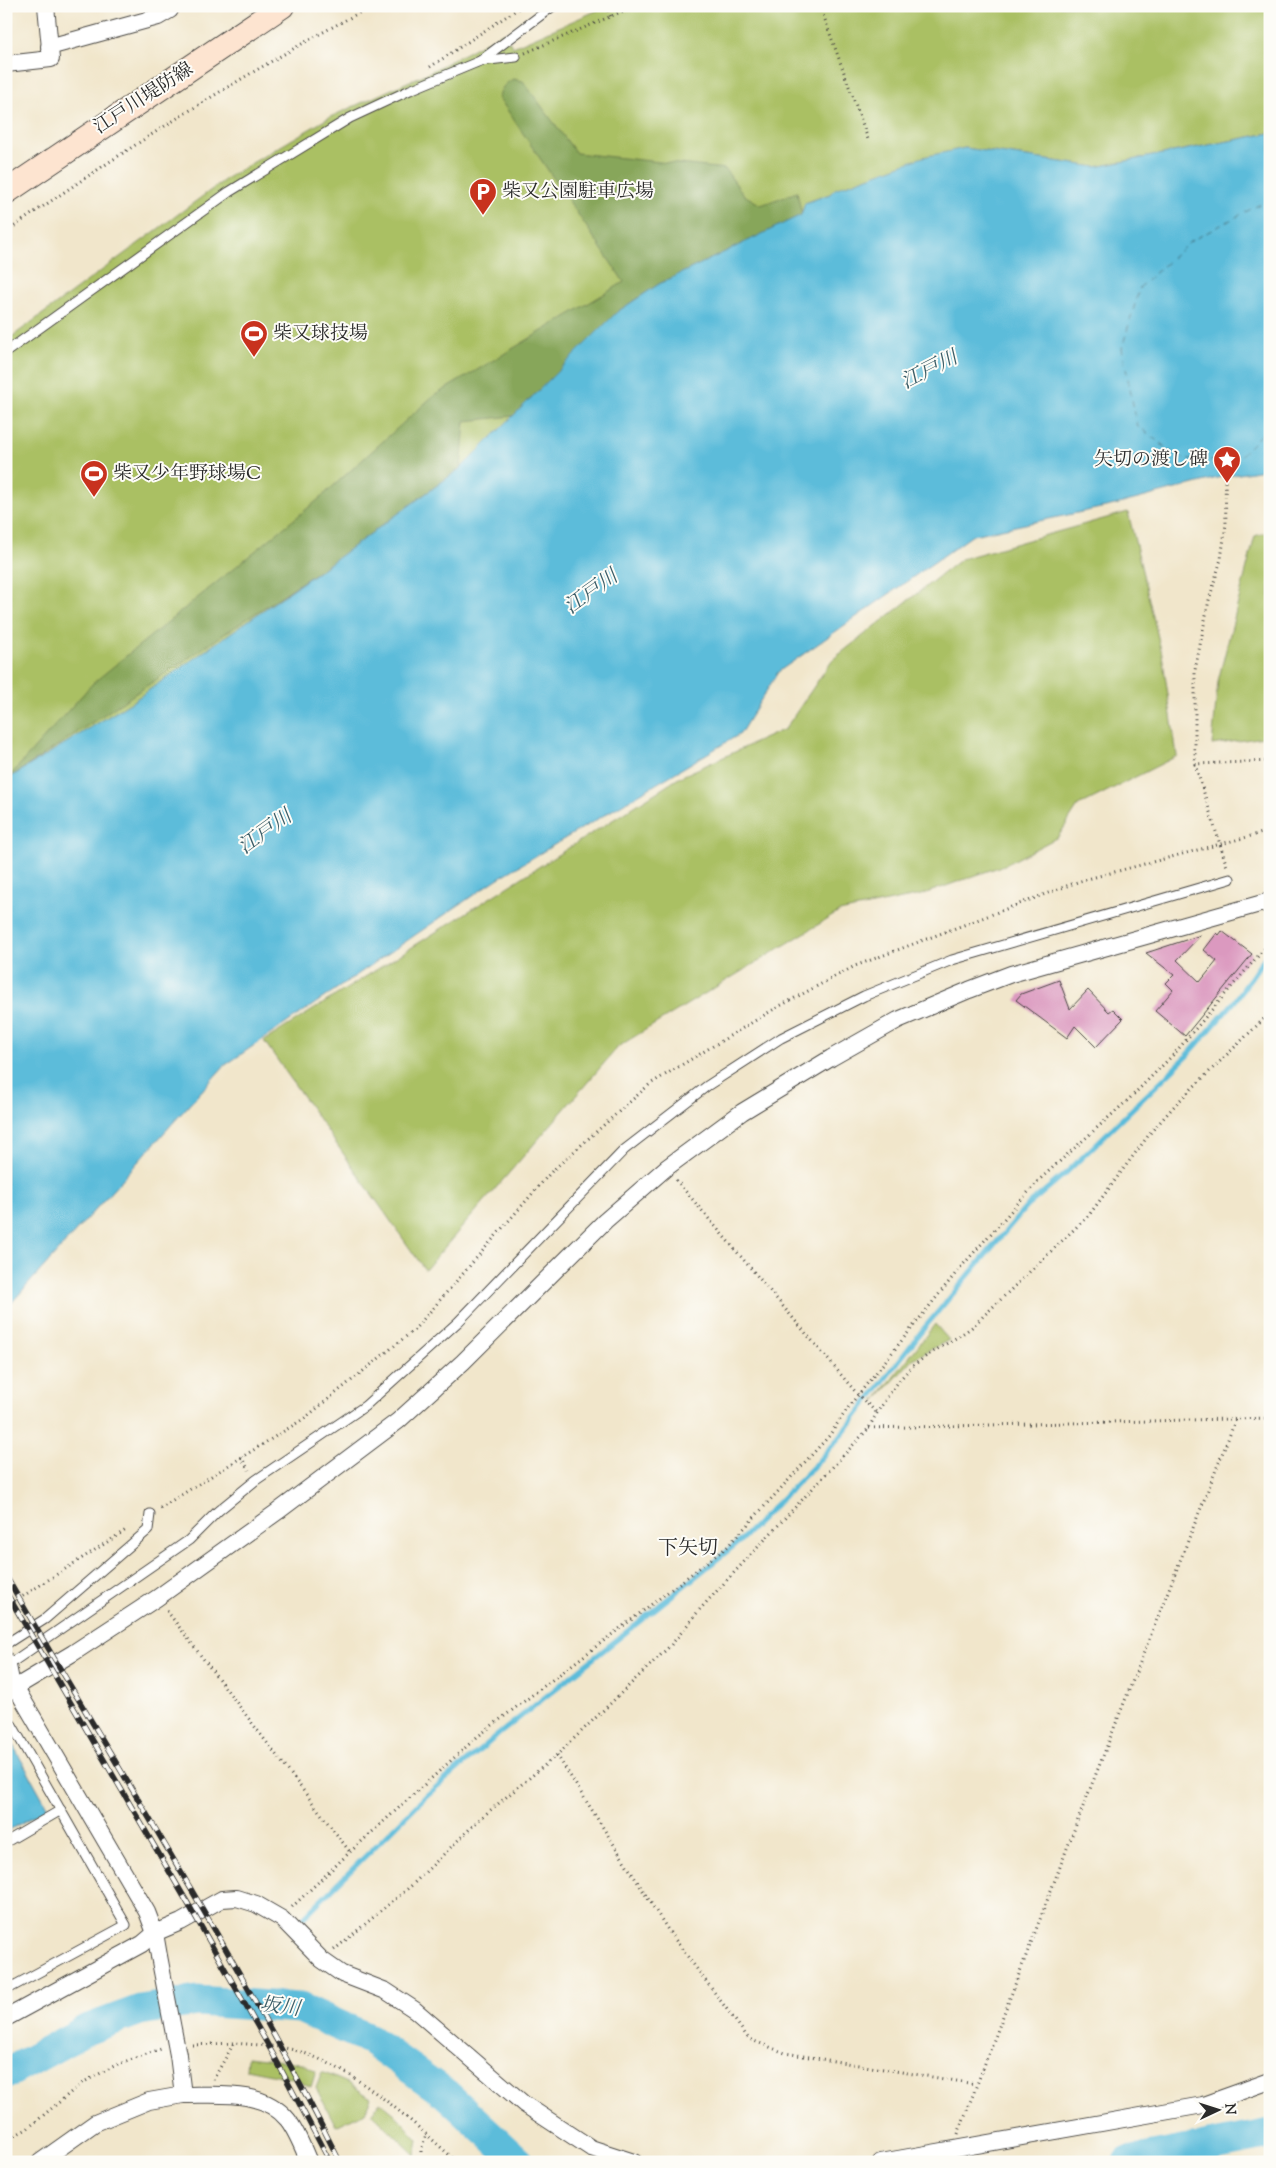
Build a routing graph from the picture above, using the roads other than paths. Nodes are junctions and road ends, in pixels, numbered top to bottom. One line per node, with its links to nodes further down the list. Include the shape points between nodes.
1 (46, 6): 5 (street)
2 (168, 6): 5 (street, via 170,10 158,17)
3 (282, 6): 9 (main road, 江戸川堤防線)
4 (553, 6): 7 (lane)
5 (50, 47): 8 (street, via 51,59)
6 (516, 56): 7 (lane)
7 (480, 61): 10 (lane, via 350,118 237,187)
8 (6, 64)
9 (6, 192)
10 (6, 352)
11 (1230, 879): 15 (lane, via 952,960 864,996 781,1038 707,1086 624,1150 458,1322 365,1406 256,1480 189,1540)
12 (1270, 901): 16 (street, via 1011,974 898,1020 789,1083 728,1122 666,1168 605,1221 464,1362 398,1421 157,1598 73,1654)
13 (150, 1514): 14 (lane, via 148,1530 45,1619)
14 (6, 1644)
15 (9, 1659): 16 (lane)
16 (11, 1690): 20 (street, via 146,1912)
17 (6, 1728): 18 (lane, via 12,1725)
18 (61, 1810): 19 (lane); 21 (lane, via 126,1925)
19 (6, 1842)
20 (155, 1933): 22 (street, via 142,1944); 24 (street, bridge, via 178,2049); 27 (street, via 222,1899 237,1898 256,1904 282,1919 322,1960 342,1974 386,1991 415,2010 524,2104 591,2148)
21 (6, 1990)
22 (6, 2018)
23 (1270, 2081): 28 (street, via 1203,2105)
24 (183, 2095): 25 (street, via 150,2101 95,2123); 26 (street, via 236,2095 255,2099 280,2111 292,2126)
25 (40, 2162)
26 (309, 2162)
27 (634, 2162)
28 (881, 2162)

